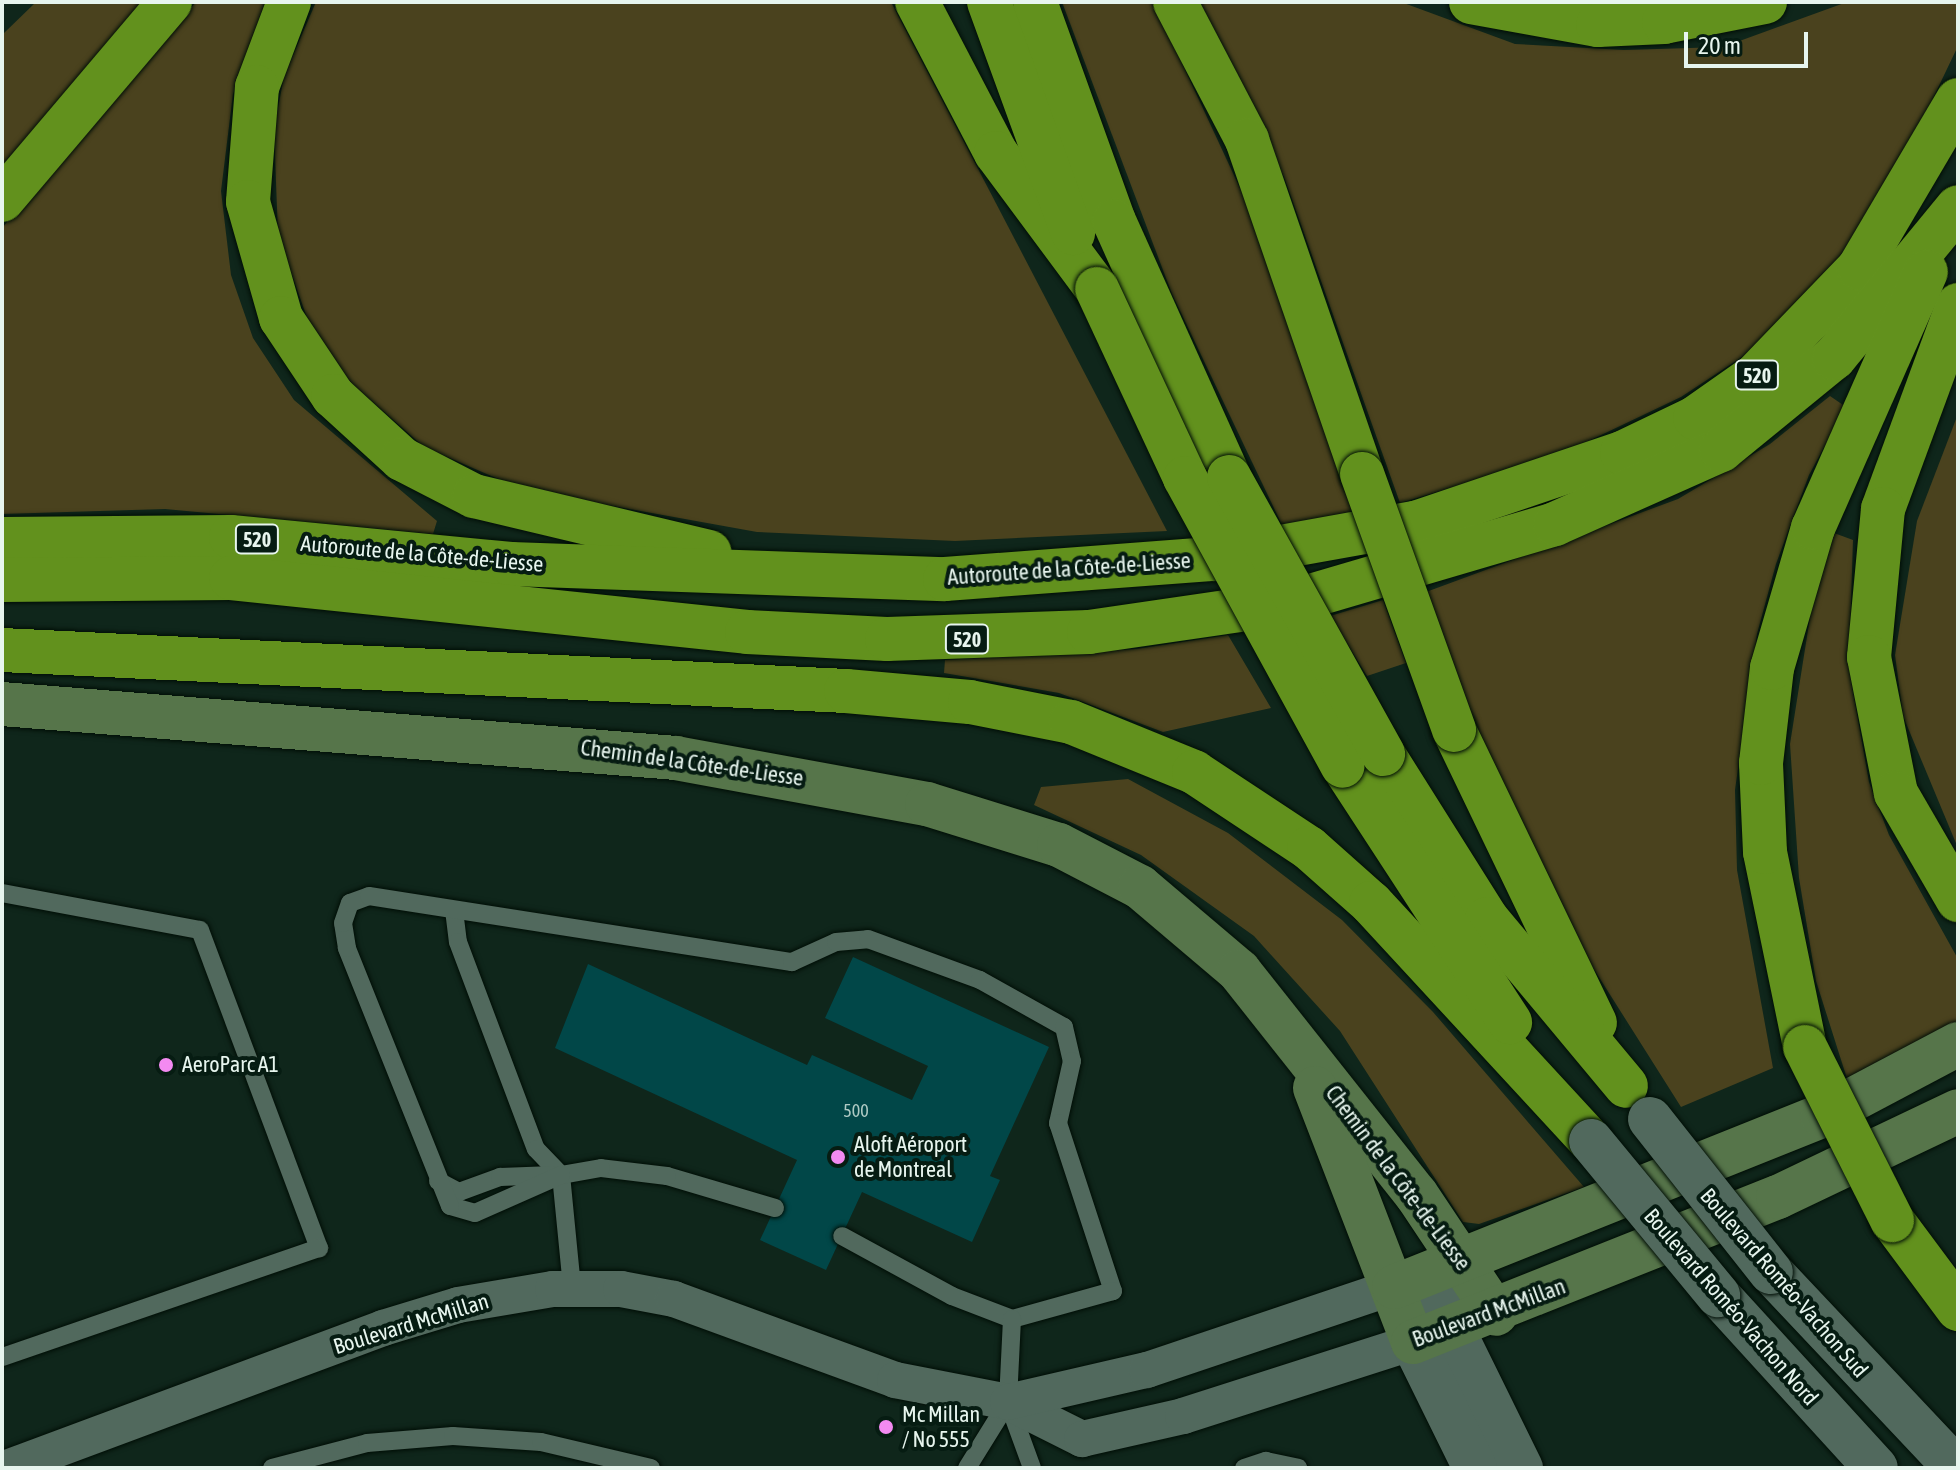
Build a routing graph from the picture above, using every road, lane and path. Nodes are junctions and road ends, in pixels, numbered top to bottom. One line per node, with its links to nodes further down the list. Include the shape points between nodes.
1 (170, 2): 10 (highway)
2 (289, 2): 15 (highway, via 257,87 248,202 281,318 333,396 402,459 474,496)
3 (917, 2): 12 (highway, via 996,153)
4 (989, 2): 12 (highway)
5 (1035, 2): 19 (highway, bridge, via 1114,221)
6 (1175, 2): 25 (highway, bridge, via 1247,140 1454,730)
7 (1471, 2): 8 (highway, via 1524,16 1613,25 1700,17)
8 (1765, 2)
9 (1958, 100): 15 (highway, Autoroute de la Côte-de-Liesse / 520, via 1897,212 1806,329 1727,398 1622,453 1415,523 1310,545 1010,576)
10 (2, 200)
11 (1950, 220): 16 (highway, Autoroute de la Côte-de-Liesse / 520, via 1809,382 1692,465 1451,559 1211,616 1024,636 815,637 231,578); 34 (highway, bridge, via 1813,528 1772,668 1761,763 1765,852 1805,1047 1892,1220)
12 (1097, 289): 19 (highway, bridge, via 1192,491)
13 (1958, 305): 21 (highway, via 1880,522 1869,657 1896,793)
14 (2, 539): 15 (highway, Autoroute de la Côte-de-Liesse / 520, via 231,537 511,564)
15 (820, 576)
16 (2, 580)
17 (2, 650): 27 (highway, via 970,702 1112,735 1232,794 1309,848 1371,903)
18 (2, 704): 23 (main road, Chemin de la Côte-de-Liesse, via 612,750 958,811 1059,845 1140,887 1215,945)
19 (1363, 760): 25 (highway); 27 (highway)
20 (2, 893): 38 (lane, via 200,930 319,1248)
21 (1958, 900)
22 (454, 910): 28 (lane, via 458,942 536,1149); 29 (lane, via 369,896 350,903 343,923); 36 (lane, via 792,962 836,942 868,939 1050,1014 1072,1043 1061,1139 1113,1291)
23 (1298, 1044): 32 (main road, Chemin de la Côte-de-Liesse); 32 (main road, Chemin de la Côte-de-Liesse)
24 (1958, 1044): 32 (main road, Boulevard McMillan, via 1822,1116)
25 (1638, 1103): 50 (street, Boulevard Roméo-Vachon Sud, bridge, via 1771,1272)
26 (1958, 1111): 35 (main road, Boulevard McMillan, via 1778,1197)
27 (1591, 1141): 49 (street, Boulevard Roméo-Vachon Nord, bridge, via 1718,1295)
28 (561, 1175): 29 (lane, via 500,1177 459,1192); 29 (lane, via 475,1213 450,1206); 30 (lane, via 631,1170); 33 (lane)
29 (438, 1181)
30 (775, 1208)
31 (842, 1236): 36 (lane, via 952,1296)
32 (1428, 1275): 35 (main road, Chemin de la Côte-de-Liesse); 37 (street); 39 (street, Boulevard McMillan, via 1147,1370)
33 (572, 1288): 39 (street, Boulevard McMillan, via 621,1289 705,1307 895,1380); 40 (street, Boulevard McMillan, via 424,1315)
34 (1958, 1309)
35 (1496, 1314): 37 (main road, Boulevard McMillan)
36 (1012, 1319): 39 (lane)
37 (1433, 1336): 39 (street, Boulevard McMillan, via 1183,1416 1082,1439); 47 (street); 48 (street)
38 (2, 1357)
39 (1008, 1402): 43 (lane); 44 (lane)
40 (7, 1468)
41 (272, 1468): 42 (lane, via 342,1447 453,1436 541,1442)
42 (651, 1468)
43 (967, 1468)
44 (1032, 1468)
45 (1244, 1468): 46 (lane, via 1266,1461)
46 (1298, 1468)
47 (1475, 1468)
48 (1521, 1468)
49 (1876, 1468)
50 (1956, 1468)

